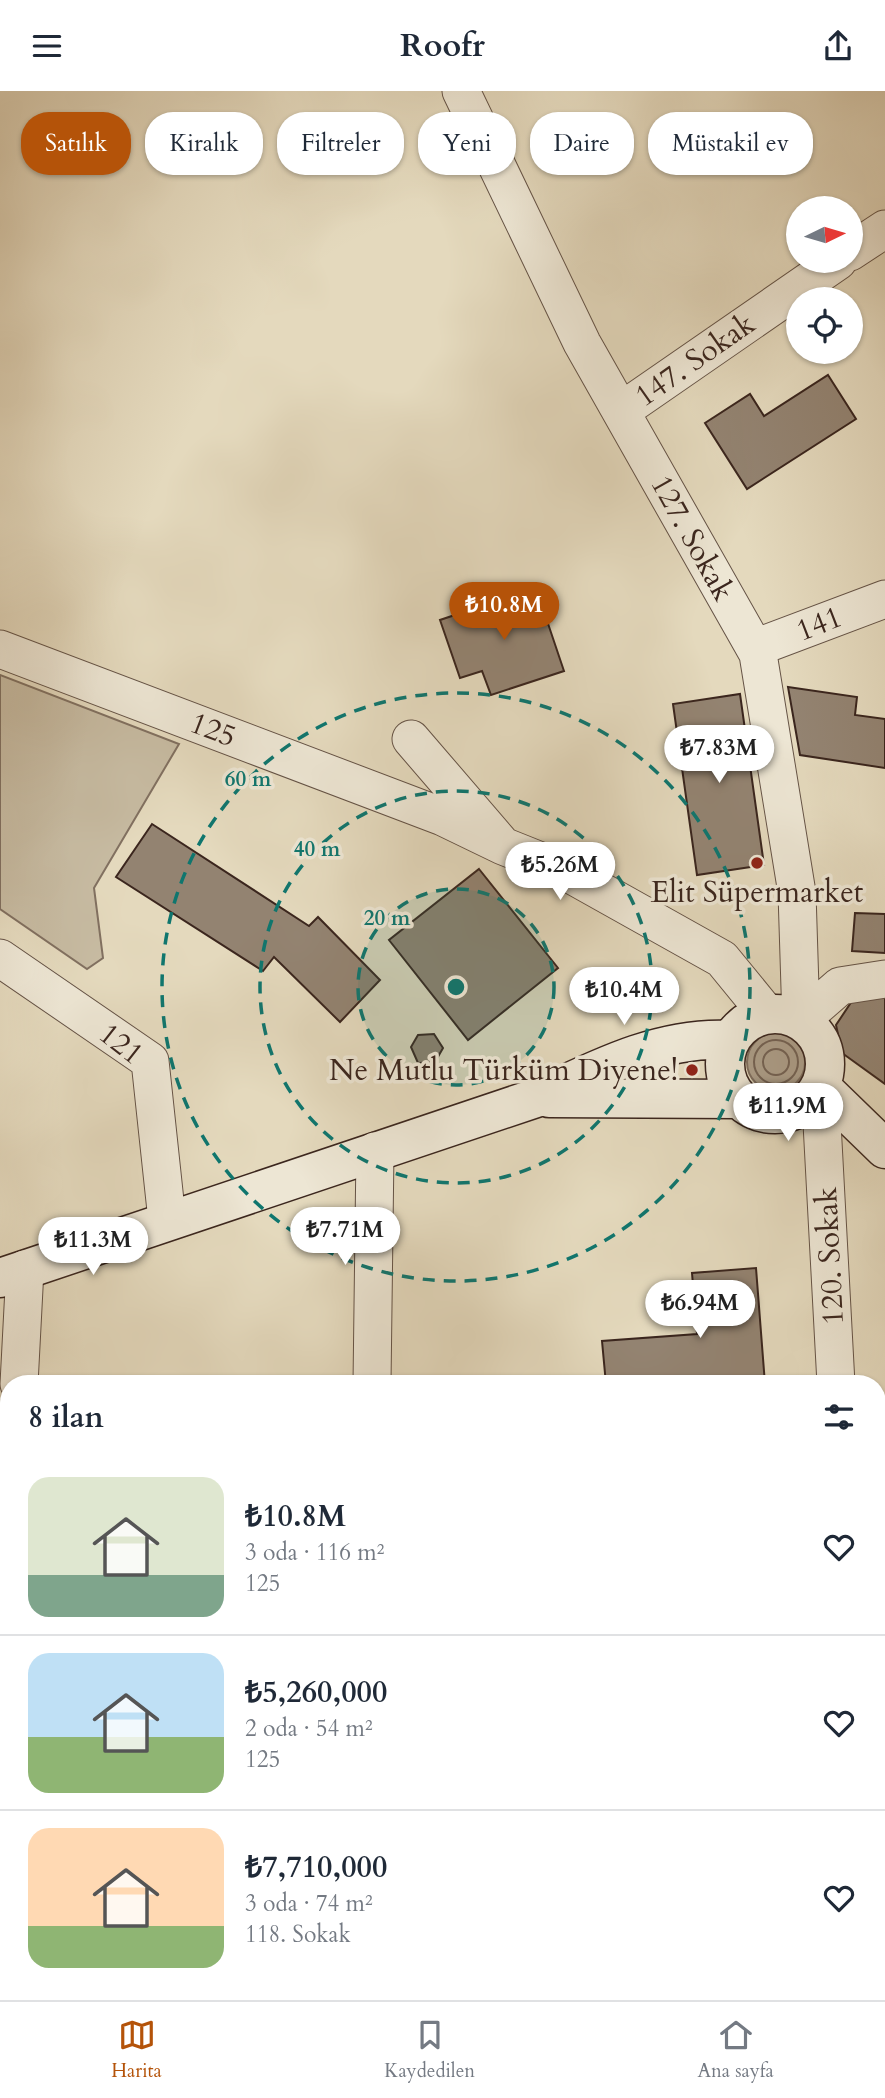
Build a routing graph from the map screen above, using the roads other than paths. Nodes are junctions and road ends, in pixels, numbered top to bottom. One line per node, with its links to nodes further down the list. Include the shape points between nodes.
1 (461, 91): 5 (street, 127. Sokak, via 582,343)
2 (885, 229): 3 (street)
3 (863, 243)
4 (821, 273): 5 (street, 147. Sokak)
5 (621, 411): 8 (street, 127. Sokak)
6 (885, 599): 8 (street, 141, via 763,645)
7 (0, 649): 10 (street, 125, via 443,817)
8 (758, 654): 13 (street, 127. Sokak, via 797,893)
9 (411, 739): 10 (street)
10 (503, 846): 13 (street, 125, via 563,870 722,959)
11 (0, 958): 20 (street, 121, via 150,1061)
12 (885, 979): 13 (street, via 840,986)
13 (784, 1017): 14 (main road, via 752,1018); 15 (main road, via 812,1030 821,1042 825,1057)
14 (730, 1040): 16 (main road, via 702,1038 617,1060); 17 (main road, via 725,1071)
15 (820, 1086): 17 (main road, via 804,1104 783,1113 760,1111); 18 (main road); 24 (street, 120. Sokak)
16 (536, 1098): 17 (main road); 19 (main road)
17 (739, 1100)
18 (885, 1149)
19 (375, 1151): 20 (main road); 23 (street)
20 (167, 1220): 21 (main road)
21 (12, 1273): 22 (street)
22 (18, 1375)
23 (372, 1375)
24 (835, 1375)

